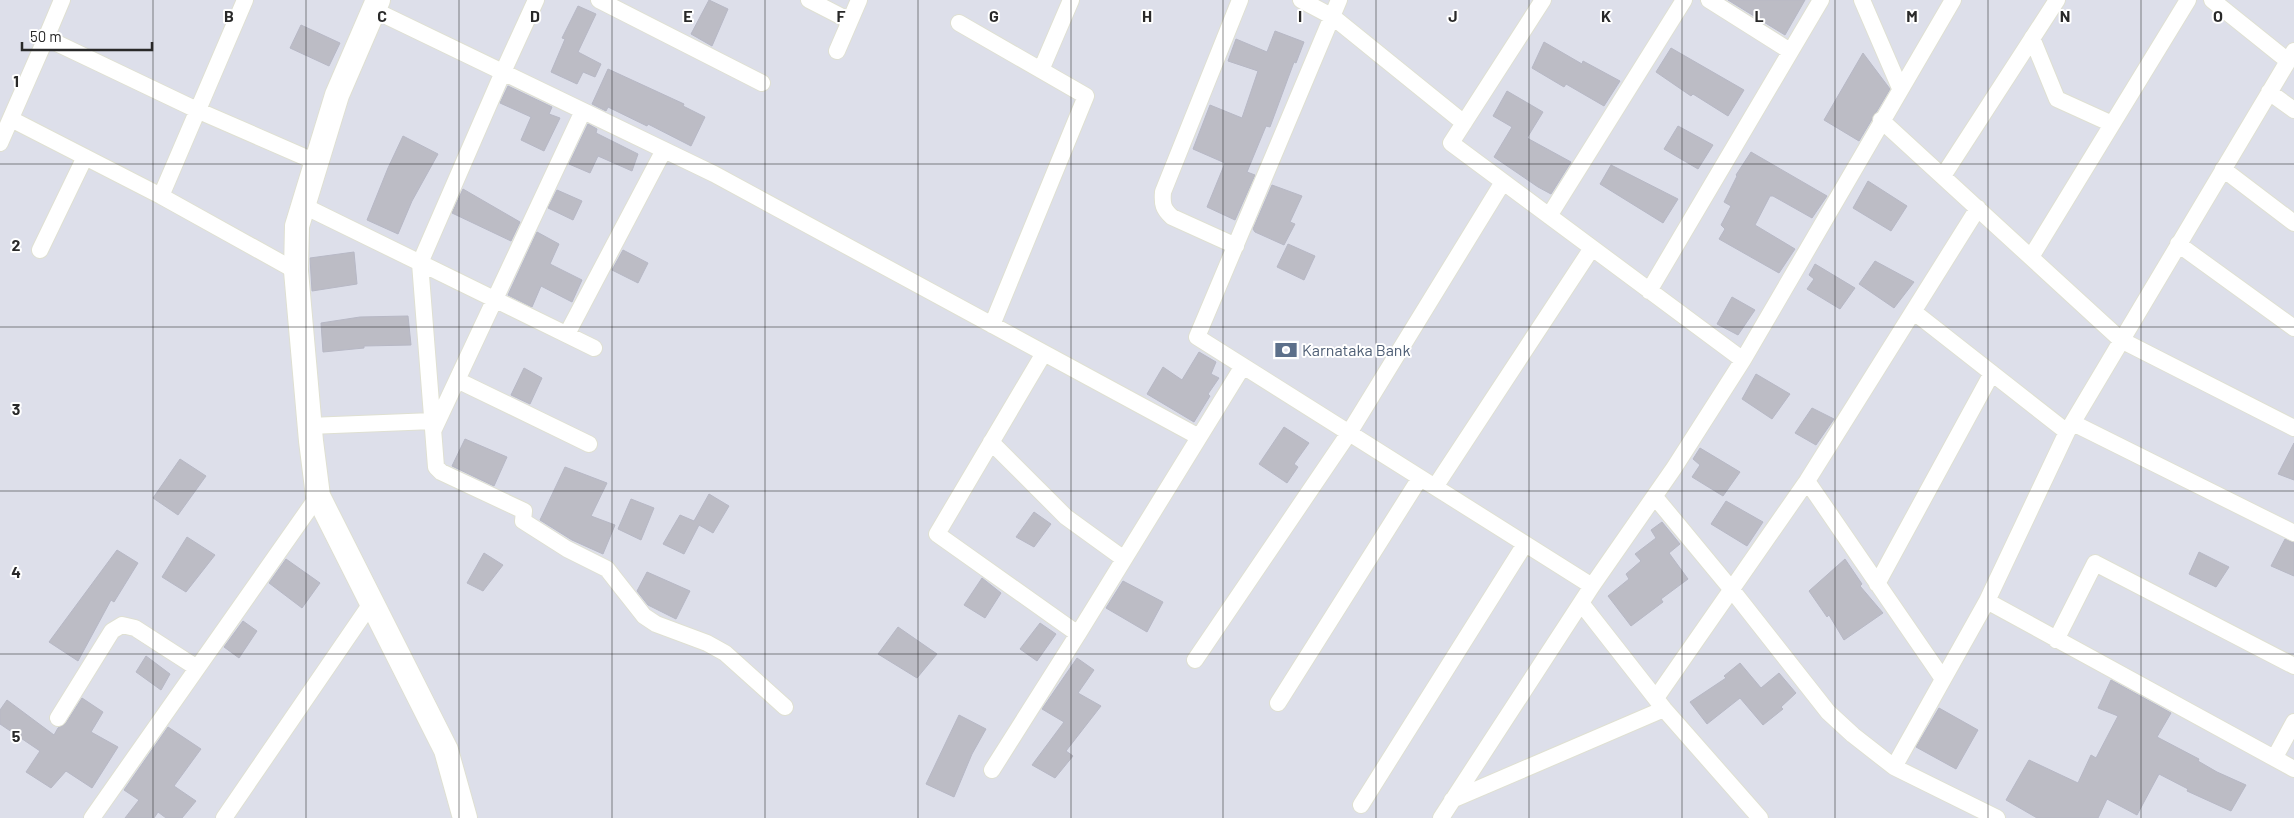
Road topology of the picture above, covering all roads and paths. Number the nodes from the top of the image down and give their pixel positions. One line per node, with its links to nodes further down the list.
1 (62, 0): 24 (street)
2 (245, 0): 34 (street)
3 (536, 0): 30 (street)
4 (599, 0): 31 (street)
5 (809, 0): 22 (street)
6 (859, 0): 22 (street)
7 (1071, 0): 29 (street)
8 (1240, 0): 54 (street)
9 (1301, 0): 21 (street)
10 (1339, 0): 21 (street)
11 (1543, 0): 39 (street)
12 (1684, 0): 51 (street)
13 (1709, 0): 27 (street)
14 (1821, 0): 27 (street)
15 (1862, 0): 32 (street)
16 (1952, 0): 32 (street)
17 (2056, 0): 25 (street)
18 (2188, 0): 40 (street)
19 (2212, 0): 28 (street)
20 (376, 5): 30 (street); 44 (street)
21 (1333, 17): 39 (street); 54 (street)
22 (850, 21): 26 (street)
23 (959, 23): 29 (street)
24 (46, 38): 34 (street); 37 (street)
25 (2032, 38): 40 (street); 46 (street)
26 (838, 51)
27 (1790, 51): 60 (street)
28 (2291, 56): 33 (street)
29 (1041, 70): 63 (street)
30 (503, 72): 36 (street); 58 (street)
31 (762, 84)
32 (1900, 88): 38 (street)
33 (2269, 92): 35 (street); 45 (street)
34 (199, 110): 44 (street); 48 (street)
35 (2294, 110)
36 (583, 111): 42 (street); 61 (street)
37 (11, 119): 41 (street); 43 (street)
38 (1881, 120): 46 (street); 69 (street)
39 (1464, 123): 47 (street)
40 (2112, 124): 57 (street)
41 (0, 143)
42 (664, 150): 63 (street); 65 (street)
43 (85, 157): 48 (street); 56 (street)
44 (316, 162): 49 (street)
45 (2223, 169): 52 (street); 53 (street)
46 (1943, 176): 50 (street)
47 (1504, 182): 51 (street); 77 (street)
48 (161, 196): 59 (street)
49 (302, 205): 58 (street); 59 (street)
50 (1978, 208): 57 (street); 62 (street)
51 (1549, 216): 55 (street)
52 (2294, 223)
53 (2178, 244): 64 (street); 66 (street)
54 (1236, 246): 70 (street)
55 (1592, 248): 60 (street); 83 (street)
56 (40, 250)
57 (2031, 256): 66 (street)
58 (420, 263): 61 (street); 73 (street)
59 (296, 271): 76 (street)
60 (1649, 291): 69 (street)
61 (494, 300): 65 (street); 72 (street)
62 (1914, 312): 71 (street); 82 (street)
63 (992, 325): 68 (street)
64 (2294, 328)
65 (567, 334): 67 (street)
66 (2121, 340): 74 (street); 75 (street)
67 (594, 348)
68 (1044, 353): 78 (street); 79 (street)
69 (1743, 360): 85 (street)
70 (1243, 366): 77 (street); 78 (street)
71 (1992, 373): 74 (street); 89 (street)
72 (458, 380): 73 (street); 80 (street)
73 (433, 425): 76 (street); 103 (street)
74 (2070, 427): 86 (street); 92 (street)
75 (2294, 428)
76 (310, 434): 84 (street)
77 (1349, 434): 81 (street); 97 (street)
78 (1199, 437): 88 (street)
79 (991, 442): 88 (street); 95 (street)
80 (590, 444)
81 (1420, 478): 83 (street); 101 (street)
82 (1807, 481): 89 (street); 91 (street)
83 (1434, 487): 87 (street)
84 (317, 490): 93 (street); 99 (street)
85 (1655, 497): 90 (street); 91 (street)
86 (2294, 533)
87 (1525, 544): 90 (street); 111 (street)
88 (1124, 559): 95 (street)
89 (1877, 584): 100 (street)
90 (1592, 586): 94 (street)
91 (1732, 590): 102 (street); 107 (street)
92 (1986, 601): 96 (street); 100 (street)
93 (372, 602): 113 (street); 114 (street)
94 (1581, 603): 102 (street); 110 (street)
95 (1078, 634): 109 (street)
96 (2056, 640): 98 (street); 106 (street)
97 (1195, 660)
98 (2294, 666)
99 (197, 668): 104 (street); 112 (street)
100 (1943, 680): 107 (street)
101 (1278, 703)
102 (1660, 704): 110 (street); 116 (street)
103 (785, 707)
104 (58, 718)
105 (2294, 722): 106 (street)
106 (2275, 757): 108 (street)
107 (1894, 766): 117 (street)
108 (2294, 769)
109 (992, 770)
110 (1452, 800): 115 (street)
111 (1361, 805)
112 (92, 818)
113 (224, 818)
114 (465, 818)
115 (1441, 818)
116 (1760, 818)
117 (1997, 818)

